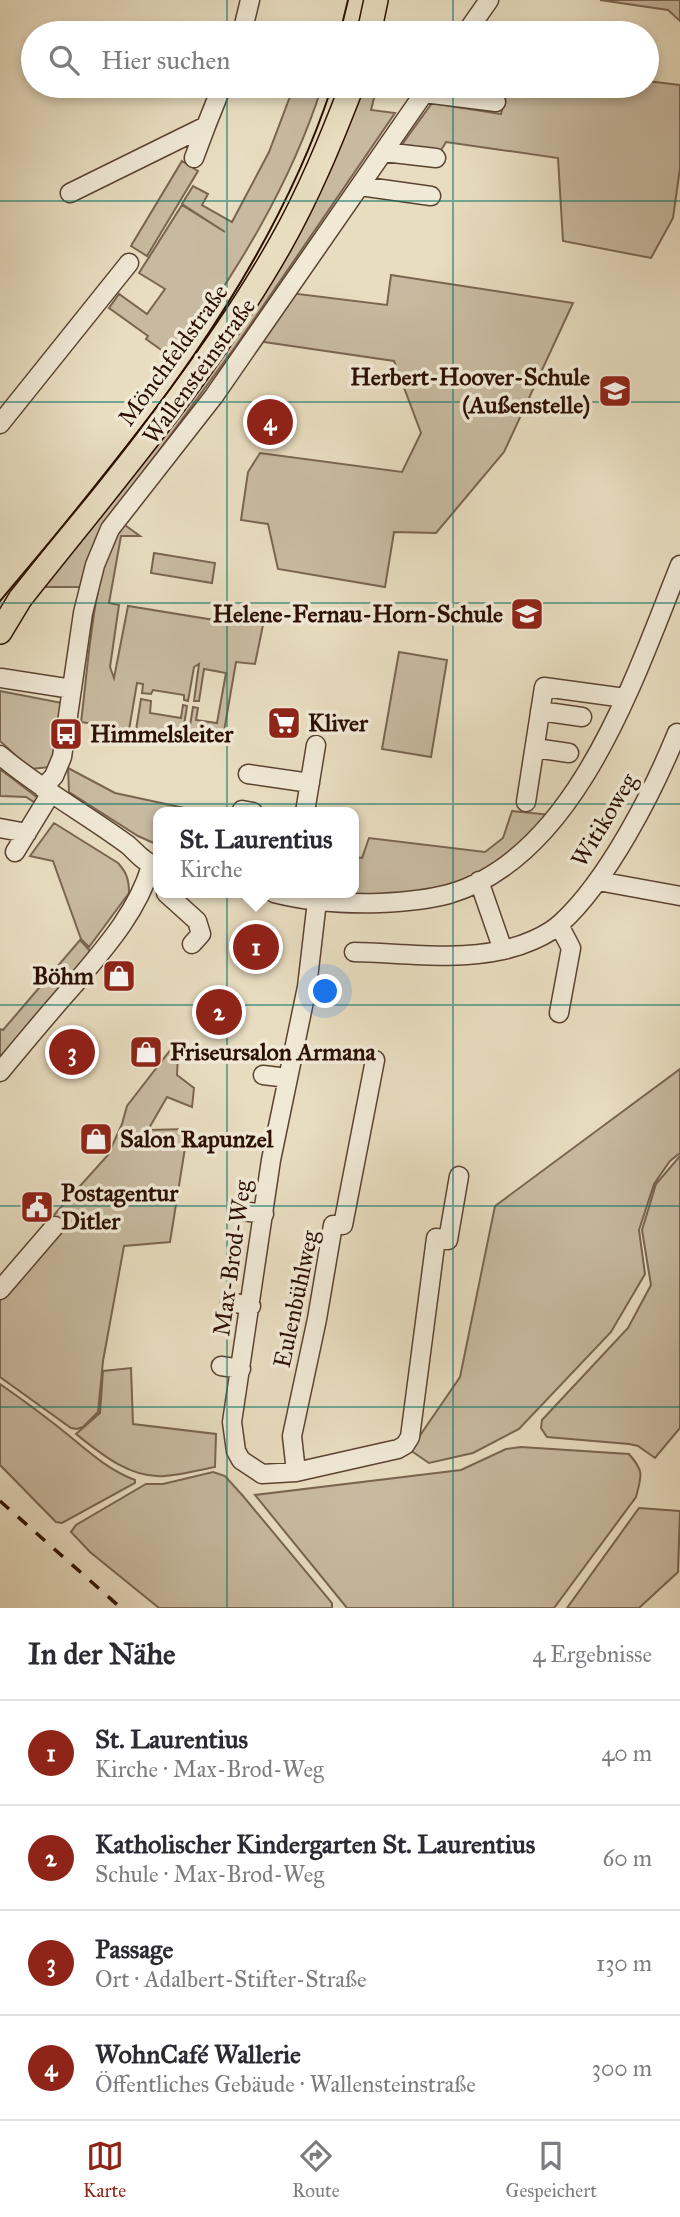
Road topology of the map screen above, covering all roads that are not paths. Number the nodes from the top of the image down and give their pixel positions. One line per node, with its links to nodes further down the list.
1 (250, 0): 4 (street)
2 (376, 0): 5 (main road)
3 (489, 0): 6 (street)
4 (245, 21)
5 (372, 21)
6 (474, 21)
7 (217, 98): 12 (street)
8 (347, 98): 22 (main road, Mönchfeldstraße)
9 (421, 98): 13 (street, Wallensteinstraße)
10 (475, 98): 11 (street)
11 (496, 102)
12 (206, 126): 14 (street); 17 (street)
13 (383, 152): 15 (street); 16 (street, Wallensteinstraße)
14 (194, 158)
15 (436, 158)
16 (360, 186): 18 (street); 24 (street, Wallensteinstraße)
17 (70, 192)
18 (431, 196)
19 (129, 263): 20 (street)
20 (0, 424)
21 (680, 565): 25 (street)
22 (0, 632)
23 (1, 678): 24 (street)
24 (72, 689): 36 (street, Wallensteinstraße)
25 (625, 698): 26 (street); 44 (street)
26 (540, 711): 27 (street); 30 (street)
27 (582, 717)
28 (677, 733): 33 (street, Witikoweg)
29 (316, 745): 35 (street)
30 (535, 748): 31 (street); 37 (street)
31 (569, 753)
32 (0, 755): 36 (street)
33 (672, 769): 45 (street, Witikoweg)
34 (248, 774): 35 (street)
35 (310, 783): 38 (street)
36 (47, 790): 40 (street, Wallensteinstraße); 42 (street)
37 (526, 803)
38 (306, 807)
39 (0, 828): 40 (street)
40 (27, 833): 41 (street, Wallensteinstraße)
41 (15, 852)
42 (153, 867)
43 (153, 875): 56 (street)
44 (479, 881): 49 (street); 52 (street)
45 (598, 881): 46 (street); 50 (street, Witikoweg)
46 (680, 896)
47 (172, 898): 51 (street)
48 (305, 898): 49 (street)
49 (317, 901): 58 (street, Max-Brod-Weg)
50 (559, 925): 52 (street, Witikoweg); 54 (street)
51 (192, 944)
52 (503, 950): 53 (street, Witikoweg)
53 (354, 952)
54 (559, 1013)
55 (374, 1060): 68 (street, Eulenbühlweg)
56 (0, 1072)
57 (263, 1075): 58 (street)
58 (288, 1078): 61 (street, Max-Brod-Weg)
59 (458, 1176): 68 (street, Max-Brod-Weg)
60 (242, 1211): 61 (street)
61 (264, 1214): 65 (street, Max-Brod-Weg)
62 (55, 1226): 63 (street)
63 (0, 1290)
64 (230, 1302): 65 (street)
65 (251, 1306): 67 (street, Max-Brod-Weg)
66 (221, 1366): 67 (street)
67 (241, 1369): 68 (street, Max-Brod-Weg)
68 (296, 1472)

